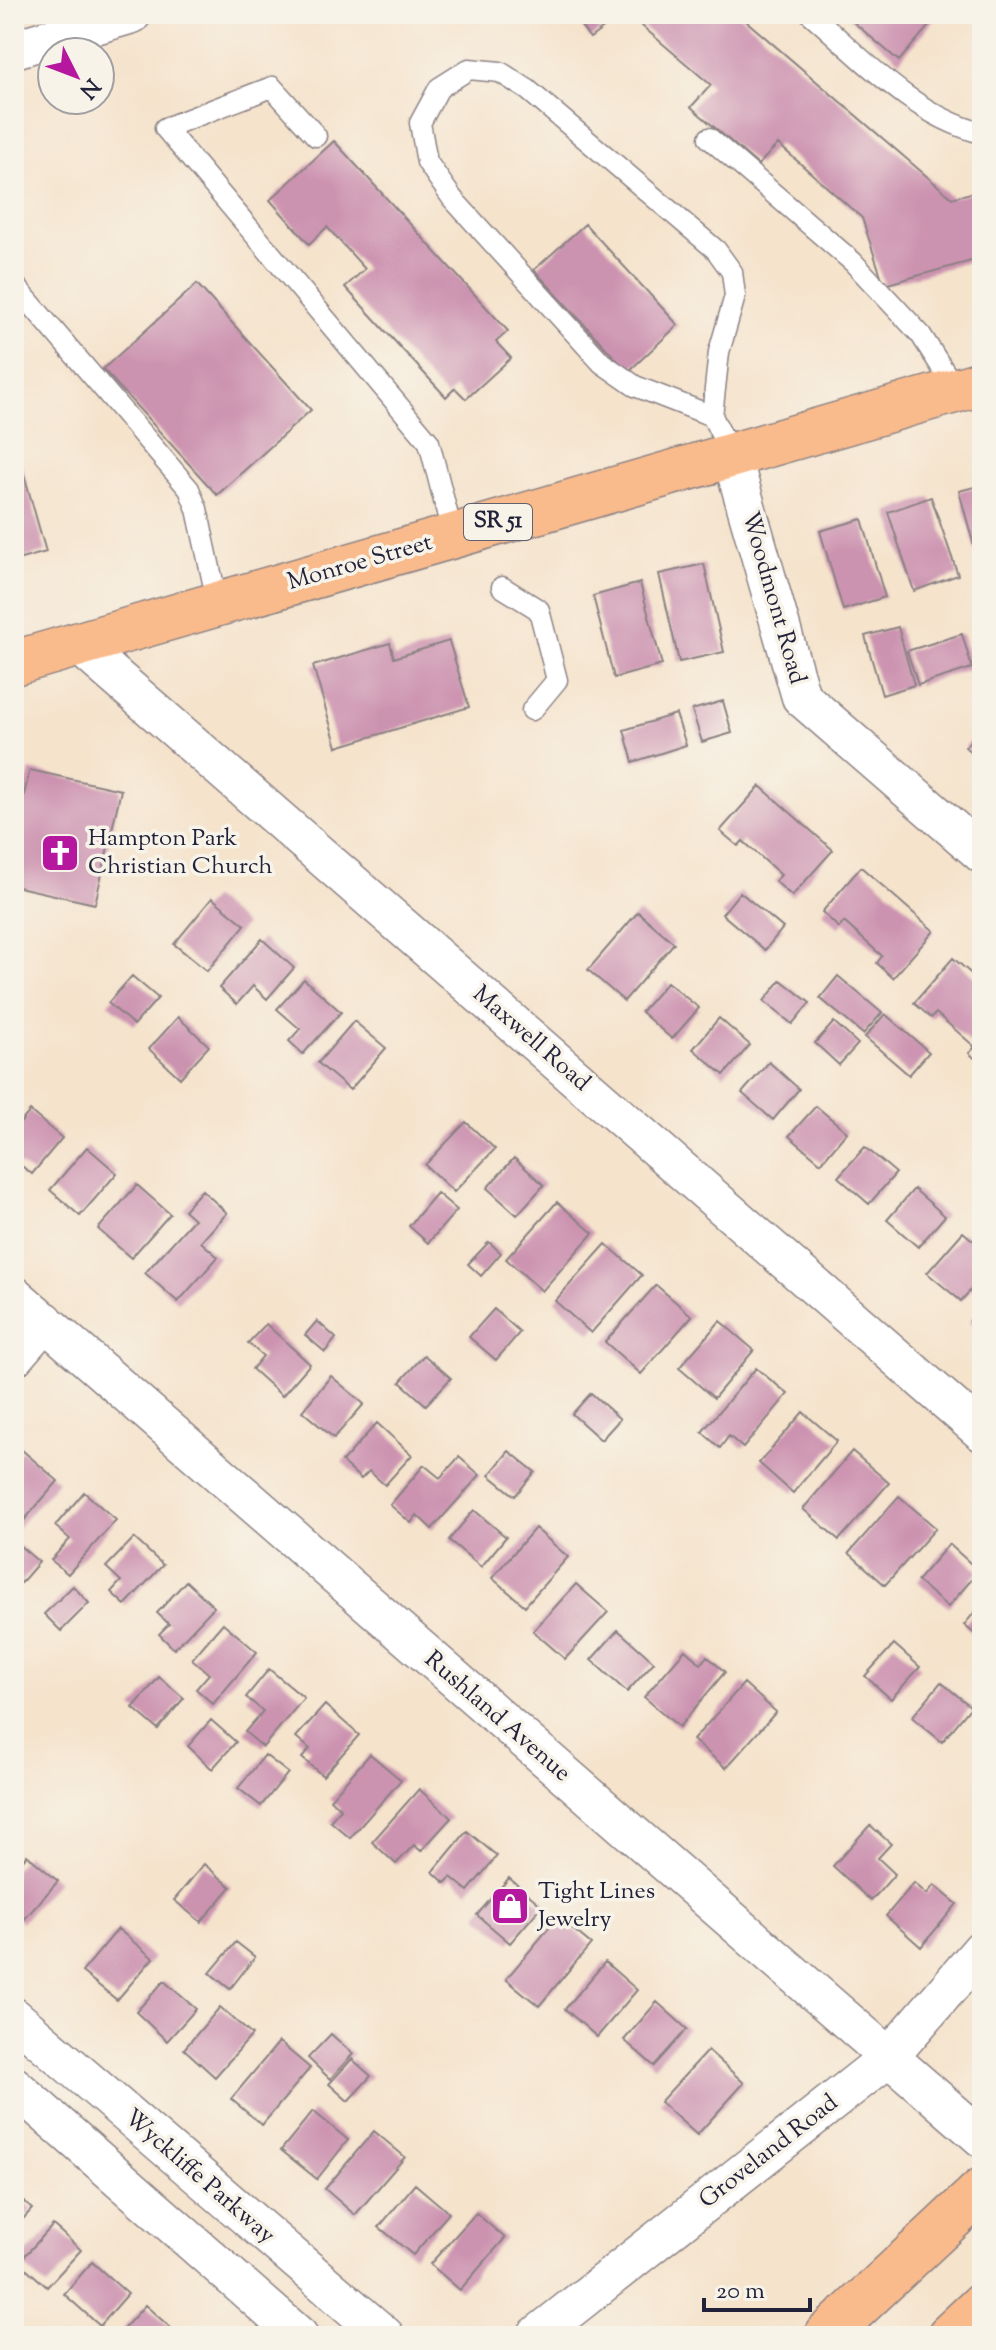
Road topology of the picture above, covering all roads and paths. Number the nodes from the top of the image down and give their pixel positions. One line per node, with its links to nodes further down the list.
1 (132, 14): 3 (street)
2 (811, 14): 4 (lane)
3 (14, 49)
4 (982, 133)
5 (316, 136): 10 (lane)
6 (709, 138): 8 (lane)
7 (14, 284): 12 (lane)
8 (969, 387): 9 (main road, Monroe Street / SR 51)
9 (721, 435): 9 (lane); 10 (main road, Monroe Street / SR 51); 16 (street, Woodmont Road)
10 (453, 536): 12 (main road, Monroe Street / SR 51)
11 (502, 587): 15 (lane)
12 (218, 605): 13 (main road, Monroe Street / SR 51)
13 (80, 646): 14 (main road, Monroe Street / SR 51); 20 (street, Maxwell Road)
14 (14, 663)
15 (532, 710)
16 (982, 854)
17 (14, 1295): 18 (street, Rushland Avenue)
18 (45, 1321): 19 (street); 23 (street, Rushland Avenue)
19 (14, 1357)
20 (982, 1432)
21 (982, 1949): 23 (street, Groveland Road)
22 (14, 2017): 29 (street, Wyckliffe Parkway)
23 (888, 2058): 25 (street, Rushland Avenue); 30 (street, Groveland Road)
24 (14, 2086): 28 (street)
25 (982, 2138)
26 (982, 2190): 31 (main road)
27 (982, 2305): 32 (main road)
28 (299, 2336)
29 (385, 2336)
30 (536, 2336)
31 (826, 2336)
32 (949, 2336)

